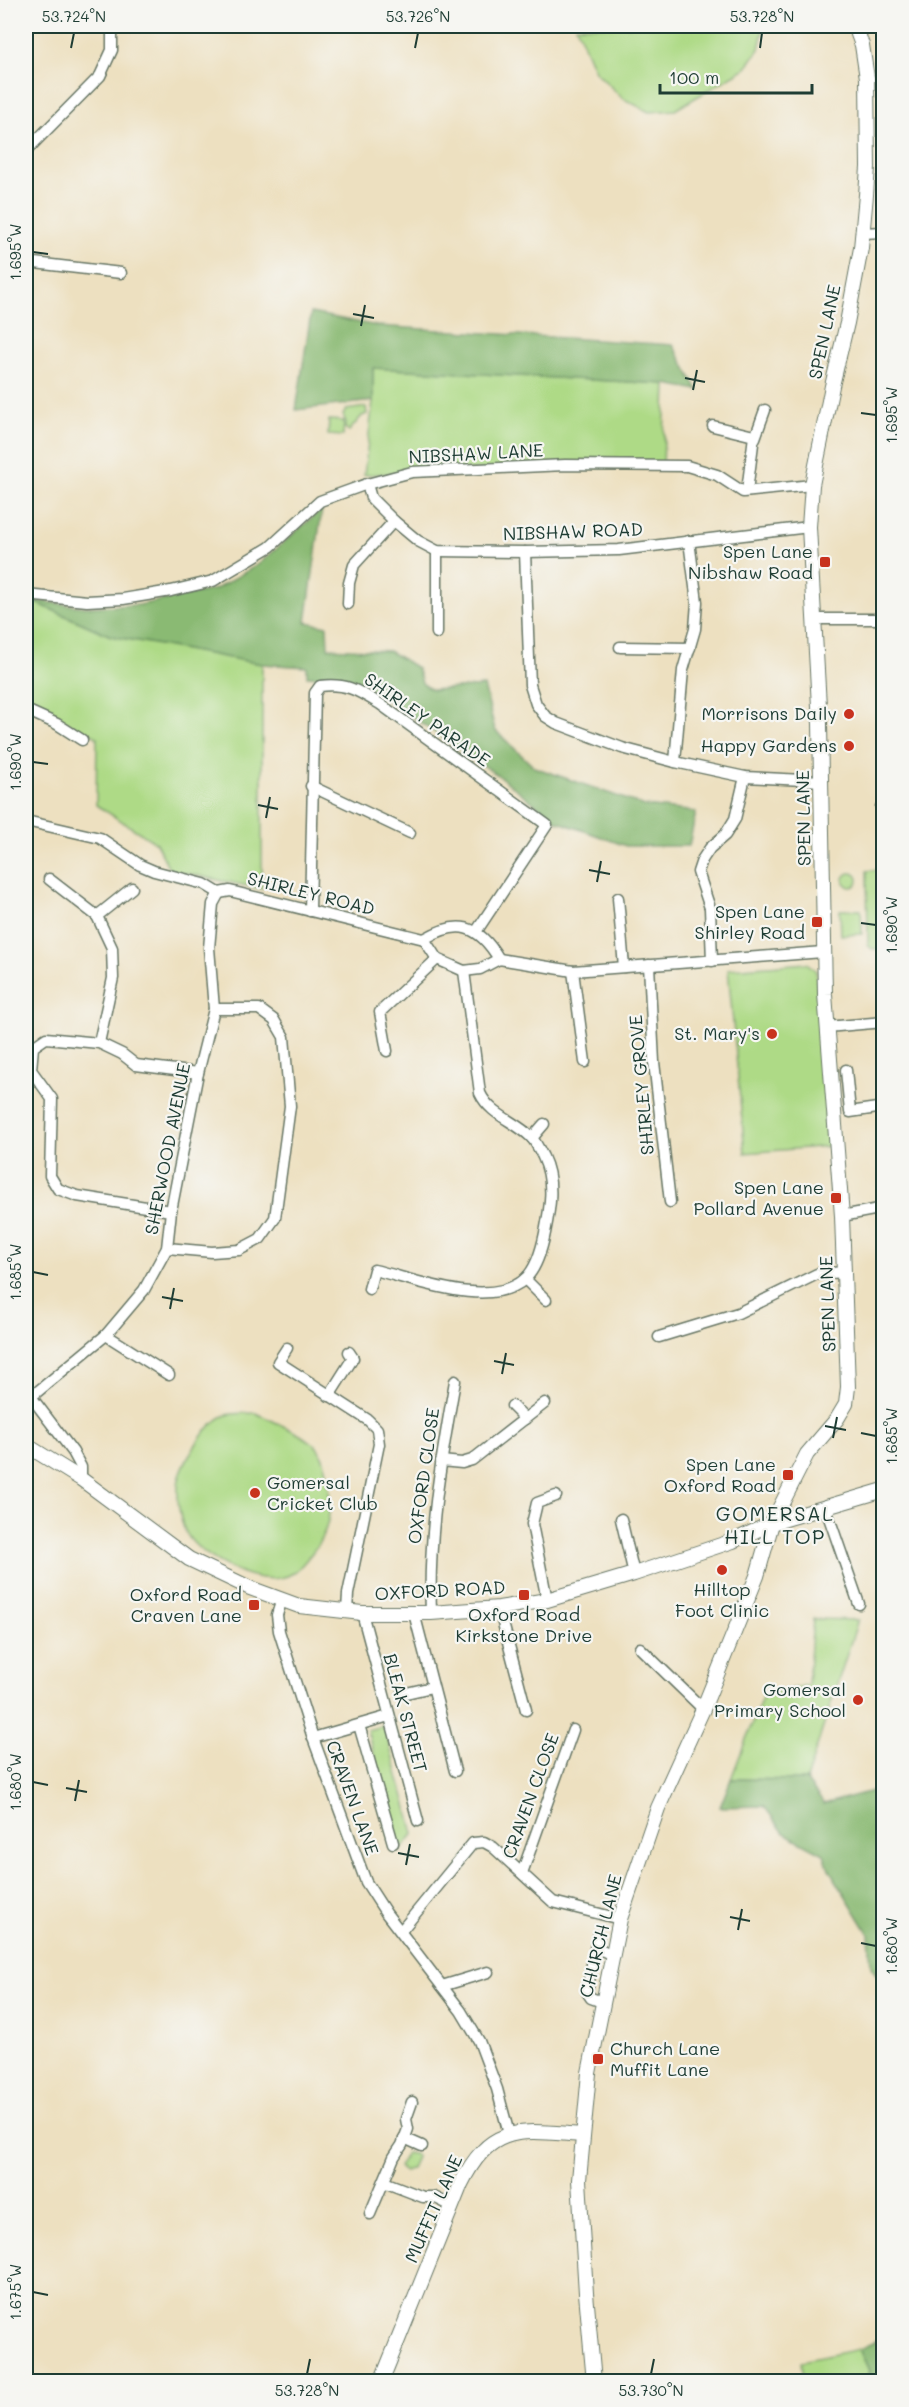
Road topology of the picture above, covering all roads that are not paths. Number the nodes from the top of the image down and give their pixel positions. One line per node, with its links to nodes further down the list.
1 (112, 26): 3 (street)
2 (855, 26): 5 (main road, SPEN LANE)
3 (26, 151)
4 (884, 232): 5 (street)
5 (862, 233): 12 (main road, SPEN LANE)
6 (26, 262): 7 (street)
7 (121, 273)
8 (765, 410): 10 (street)
9 (713, 426): 10 (street)
10 (755, 438): 13 (street)
11 (366, 484): 13 (street, NIBSHAW LANE); 14 (street); 19 (street, NIBSHAW LANE)
12 (812, 485): 13 (street); 15 (main road, SPEN LANE)
13 (747, 491)
14 (394, 521): 17 (street); 20 (street)
15 (809, 527): 16 (street, NIBSHAW ROAD); 21 (main road, SPEN LANE)
16 (689, 540): 18 (street, NIBSHAW ROAD); 25 (street)
17 (437, 551): 18 (street, NIBSHAW ROAD); 23 (street)
18 (525, 552): 28 (street)
19 (26, 595)
20 (348, 604)
21 (815, 619): 22 (street); 30 (main road, SPEN LANE)
22 (884, 619)
23 (437, 633)
24 (620, 647): 25 (street)
25 (690, 648): 28 (street)
26 (26, 710): 27 (street)
27 (82, 740)
28 (675, 762): 29 (street)
29 (745, 777): 30 (street); 45 (street)
30 (822, 781): 42 (main road, SPEN LANE)
31 (311, 786): 33 (street); 38 (street, SHIRLEY PARADE); 40 (street, SHIRLEY PARADE)
32 (26, 820): 36 (street, SHIRLEY ROAD)
33 (410, 833)
34 (49, 879): 39 (street)
35 (132, 888): 39 (street)
36 (219, 893): 38 (street, SHIRLEY ROAD); 50 (street, SHERWOOD AVENUE)
37 (618, 898): 47 (street)
38 (310, 911): 41 (street, SHIRLEY ROAD)
39 (97, 916): 53 (street)
40 (476, 932): 41 (street); 44 (street)
41 (423, 939): 43 (street)
42 (823, 952): 45 (street); 52 (main road, SPEN LANE)
43 (437, 959): 48 (street); 54 (street)
44 (499, 959): 48 (street); 49 (street)
45 (712, 961): 46 (street)
46 (649, 965): 47 (street); 61 (street, SHIRLEY GROVE)
47 (624, 967): 49 (street)
48 (464, 971): 60 (street)
49 (573, 971): 55 (street)
50 (214, 1009): 57 (street, SHERWOOD AVENUE); 65 (street)
51 (884, 1022): 52 (street)
52 (827, 1027): 64 (main road, SPEN LANE)
53 (99, 1043): 57 (street); 63 (street)
54 (387, 1052)
55 (585, 1062)
56 (846, 1070): 58 (street)
57 (198, 1073): 63 (street, SHERWOOD AVENUE)
58 (884, 1107)
59 (544, 1125): 60 (street)
60 (532, 1138): 67 (street)
61 (670, 1202)
62 (884, 1208): 64 (street)
63 (171, 1211): 65 (street, SHERWOOD AVENUE)
64 (842, 1216): 66 (main road, SPEN LANE)
65 (167, 1248): 70 (street, SHERWOOD AVENUE)
66 (845, 1272): 71 (street); 88 (main road, SPEN LANE)
67 (525, 1279): 68 (street); 69 (street)
68 (369, 1289)
69 (546, 1300)
70 (106, 1335): 74 (street); 76 (street, SHERWOOD AVENUE)
71 (659, 1337)
72 (287, 1348): 77 (street)
73 (354, 1356): 77 (street)
74 (169, 1375)
75 (455, 1381): 82 (street, OXFORD CLOSE)
76 (28, 1393): 83 (street)
77 (329, 1396): 94 (street)
78 (545, 1403): 80 (street)
79 (512, 1406): 80 (street)
80 (525, 1419): 82 (street)
81 (26, 1445): 83 (main road, OXFORD ROAD)
82 (441, 1461): 97 (street, OXFORD CLOSE)
83 (81, 1479): 91 (main road, OXFORD ROAD)
84 (884, 1490): 86 (main road, OXFORD ROAD)
85 (556, 1496): 90 (street)
86 (825, 1506): 88 (main road, OXFORD ROAD); 92 (street)
87 (621, 1519): 89 (street)
88 (772, 1523): 89 (main road, OXFORD ROAD); 101 (main road, CHURCH LANE)
89 (634, 1574): 90 (main road, OXFORD ROAD)
90 (547, 1600): 93 (main road, OXFORD ROAD)
91 (281, 1602): 94 (main road, OXFORD ROAD); 106 (street, CRAVEN LANE)
92 (859, 1604)
93 (499, 1608): 97 (main road, OXFORD ROAD); 102 (street)
94 (346, 1611): 95 (main road, OXFORD ROAD)
95 (362, 1613): 96 (main road, OXFORD ROAD); 103 (street, BLEAK STREET)
96 (414, 1613): 97 (main road, OXFORD ROAD); 99 (street)
97 (431, 1613)
98 (640, 1648): 101 (street)
99 (432, 1687): 100 (street); 107 (street)
100 (402, 1694)
101 (703, 1709): 111 (main road, CHURCH LANE)
102 (526, 1710)
103 (389, 1716): 104 (street); 108 (street, BLEAK STREET)
104 (359, 1725): 106 (street); 109 (street)
105 (573, 1730): 110 (street, CRAVEN CLOSE)
106 (313, 1738): 112 (street, CRAVEN LANE)
107 (450, 1765)
108 (418, 1821)
109 (393, 1843)
110 (522, 1873): 111 (street); 112 (street)
111 (620, 1919): 115 (main road, CHURCH LANE)
112 (401, 1931): 117 (street, CRAVEN LANE)
113 (598, 1937): 114 (street)
114 (594, 1953): 115 (street); 118 (street)
115 (612, 1955): 118 (main road, CHURCH LANE)
116 (488, 1972): 117 (street)
117 (442, 1986): 120 (street, CRAVEN LANE)
118 (602, 2002): 121 (main road, CHURCH LANE)
119 (412, 2102): 122 (street)
120 (509, 2134): 121 (main road); 125 (main road, MUFFIT LANE)
121 (583, 2135): 128 (main road, CHURCH LANE)
122 (404, 2138): 123 (street); 124 (street)
123 (422, 2146)
124 (384, 2182): 125 (street); 126 (street)
125 (452, 2206): 127 (main road, MUFFIT LANE)
126 (370, 2214)
127 (381, 2382)
128 (594, 2382)

